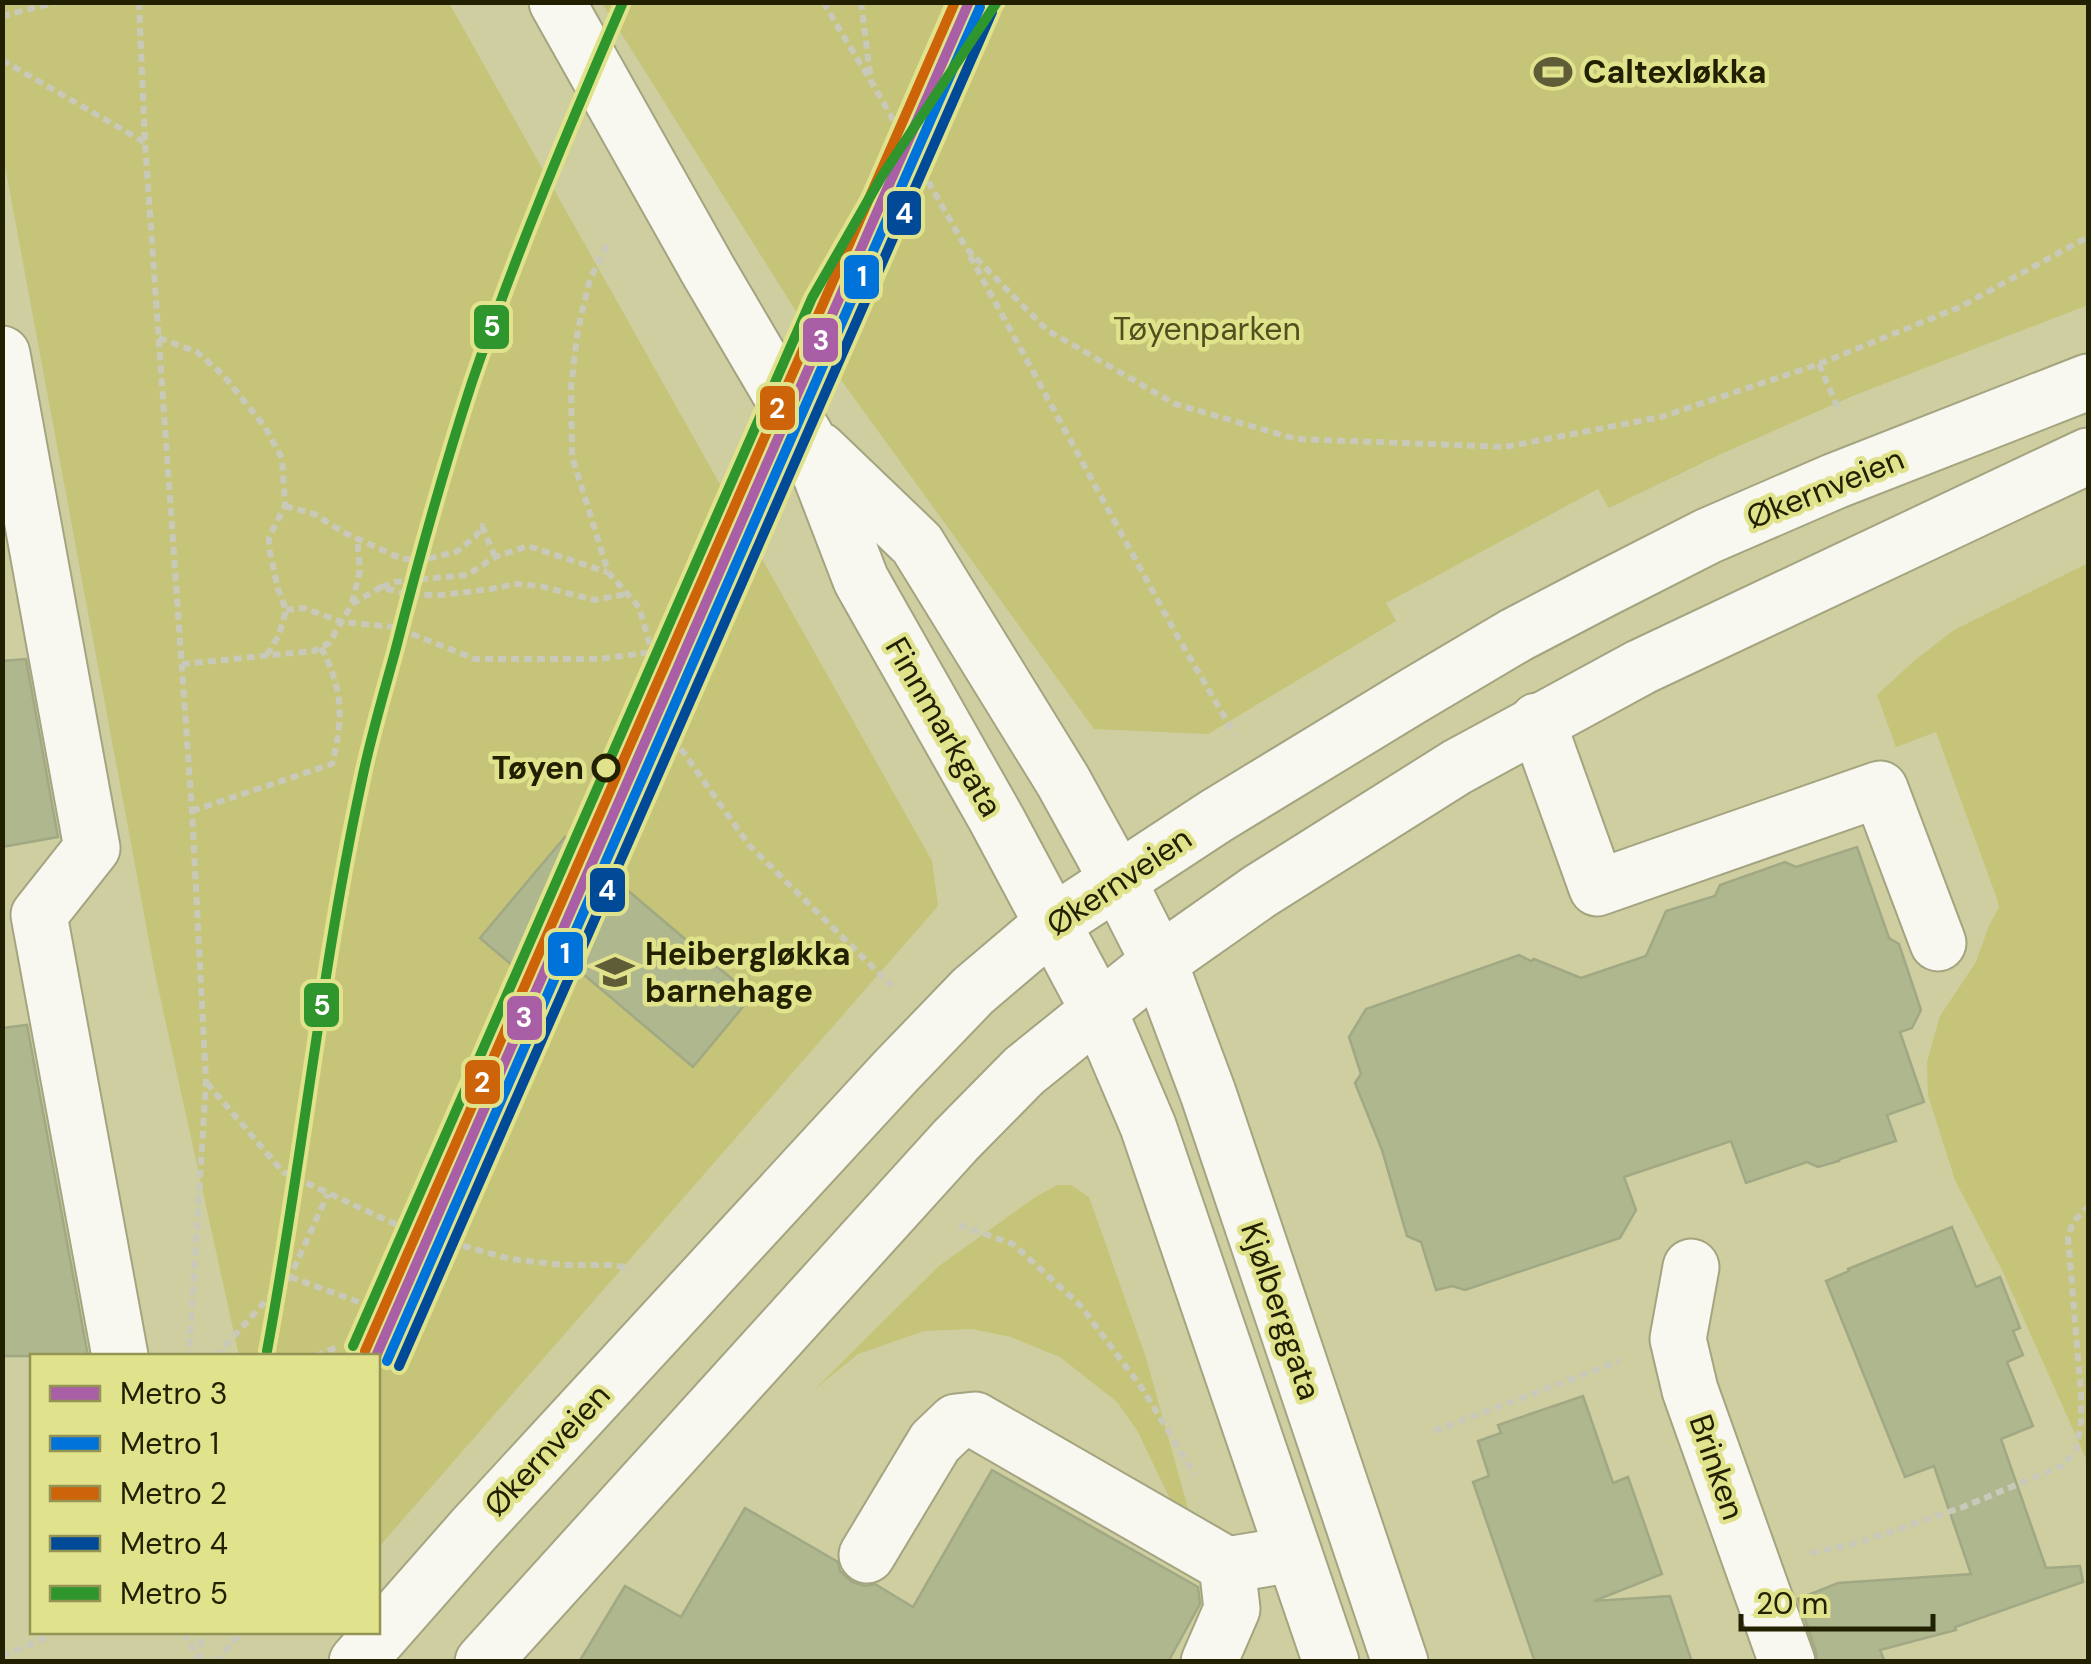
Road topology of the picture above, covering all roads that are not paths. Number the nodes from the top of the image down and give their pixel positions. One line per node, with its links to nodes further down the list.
1 (557, 2): 4 (main road, Finnmarkgata)
2 (2, 354): 13 (main road)
3 (2088, 382): 7 (main road, Økernveien)
4 (806, 438): 7 (main road, Finnmarkgata); 8 (main road, Finnmarkgata)
5 (2088, 456): 6 (main road)
6 (1538, 721): 9 (main road); 10 (main road)
7 (1118, 879): 8 (main road, Økernveien); 10 (main road, Finnmarkgata)
8 (1052, 923): 11 (main road, Finnmarkgata); 17 (main road, Økernveien)
9 (1938, 944)
10 (1158, 962): 11 (main road); 21 (main road, Kjølberggata)
11 (1098, 1009): 14 (main road, Kjølberggata); 18 (main road)
12 (1691, 1267): 22 (main road, Brinken)
13 (120, 1354)
14 (1294, 1554): 16 (main road); 20 (main road, Kjølberggata)
15 (867, 1555): 16 (main road)
16 (1227, 1565): 19 (main road)
17 (357, 1662)
18 (483, 1662)
19 (1208, 1662)
20 (1331, 1662)
21 (1400, 1662)
22 (1786, 1662)

